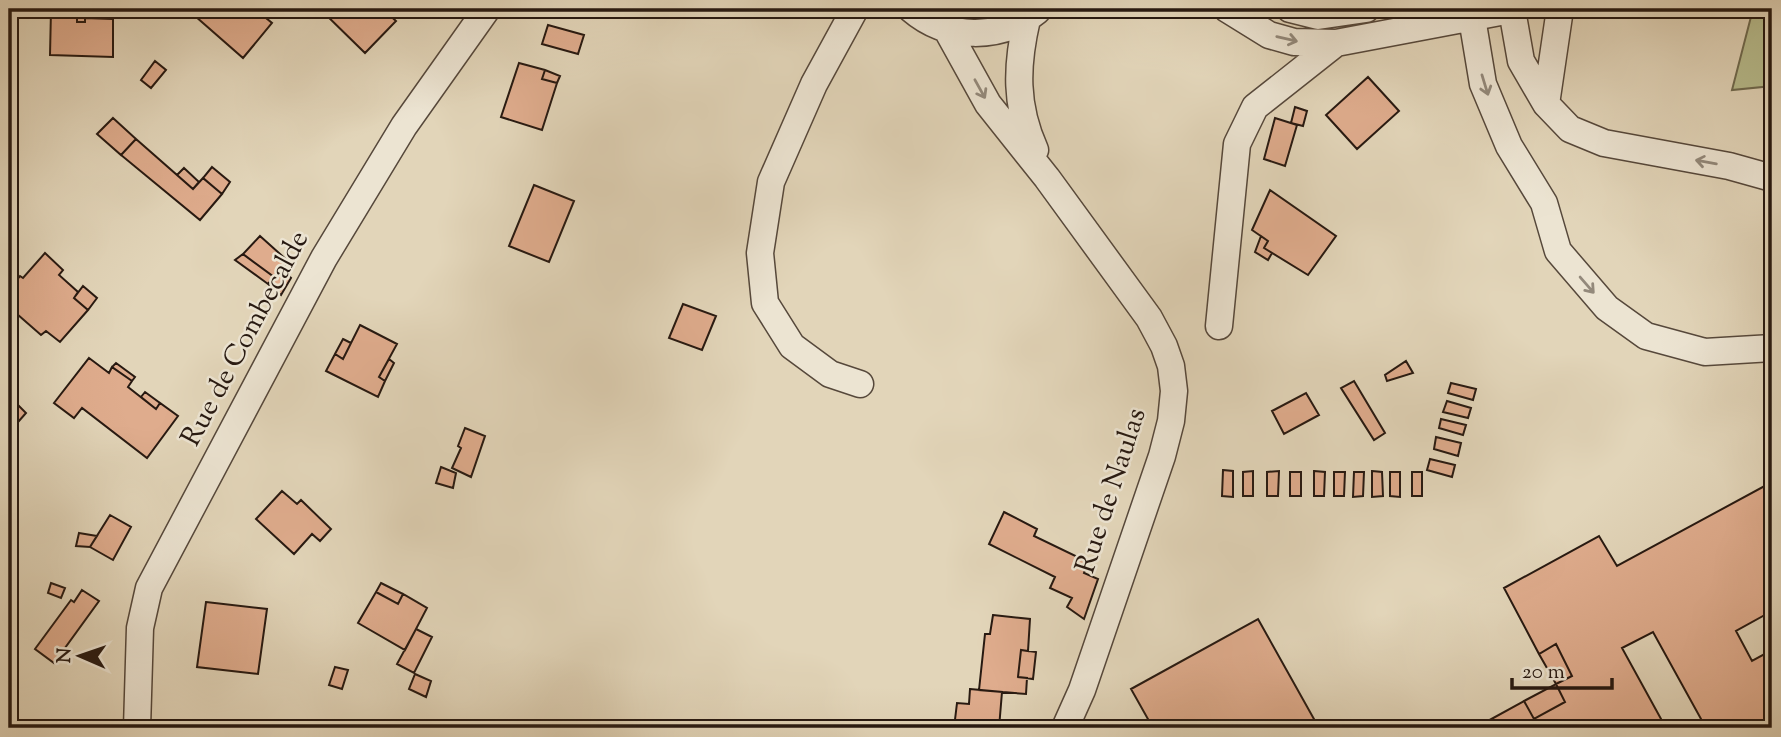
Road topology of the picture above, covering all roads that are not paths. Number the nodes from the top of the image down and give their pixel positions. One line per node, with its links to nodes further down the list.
1 (487, 9): 20 (street, Rue de Combecalde)
2 (855, 9): 19 (street)
3 (911, 9): 11 (street)
4 (1227, 9): 13 (street, one-way to 13)
5 (1290, 9): 6 (street)
6 (1365, 9): 12 (street)
7 (1514, 9): 10 (street); 14 (street)
8 (1560, 9): 14 (street)
9 (1033, 14): 11 (street); 15 (street, Rue de Naulas)
10 (1472, 18): 12 (street); 18 (street, one-way to 18)
11 (947, 30): 15 (street, Rue de Naulas, one-way to 15)
12 (1368, 36): 13 (street)
13 (1336, 43): 17 (street)
14 (1546, 104): 16 (street, one-way to 14)
15 (1047, 178): 21 (street, Rue de Naulas)
16 (1772, 178)
17 (1219, 326)
18 (1772, 348)
19 (860, 384)
20 (137, 728)
21 (1065, 728)

